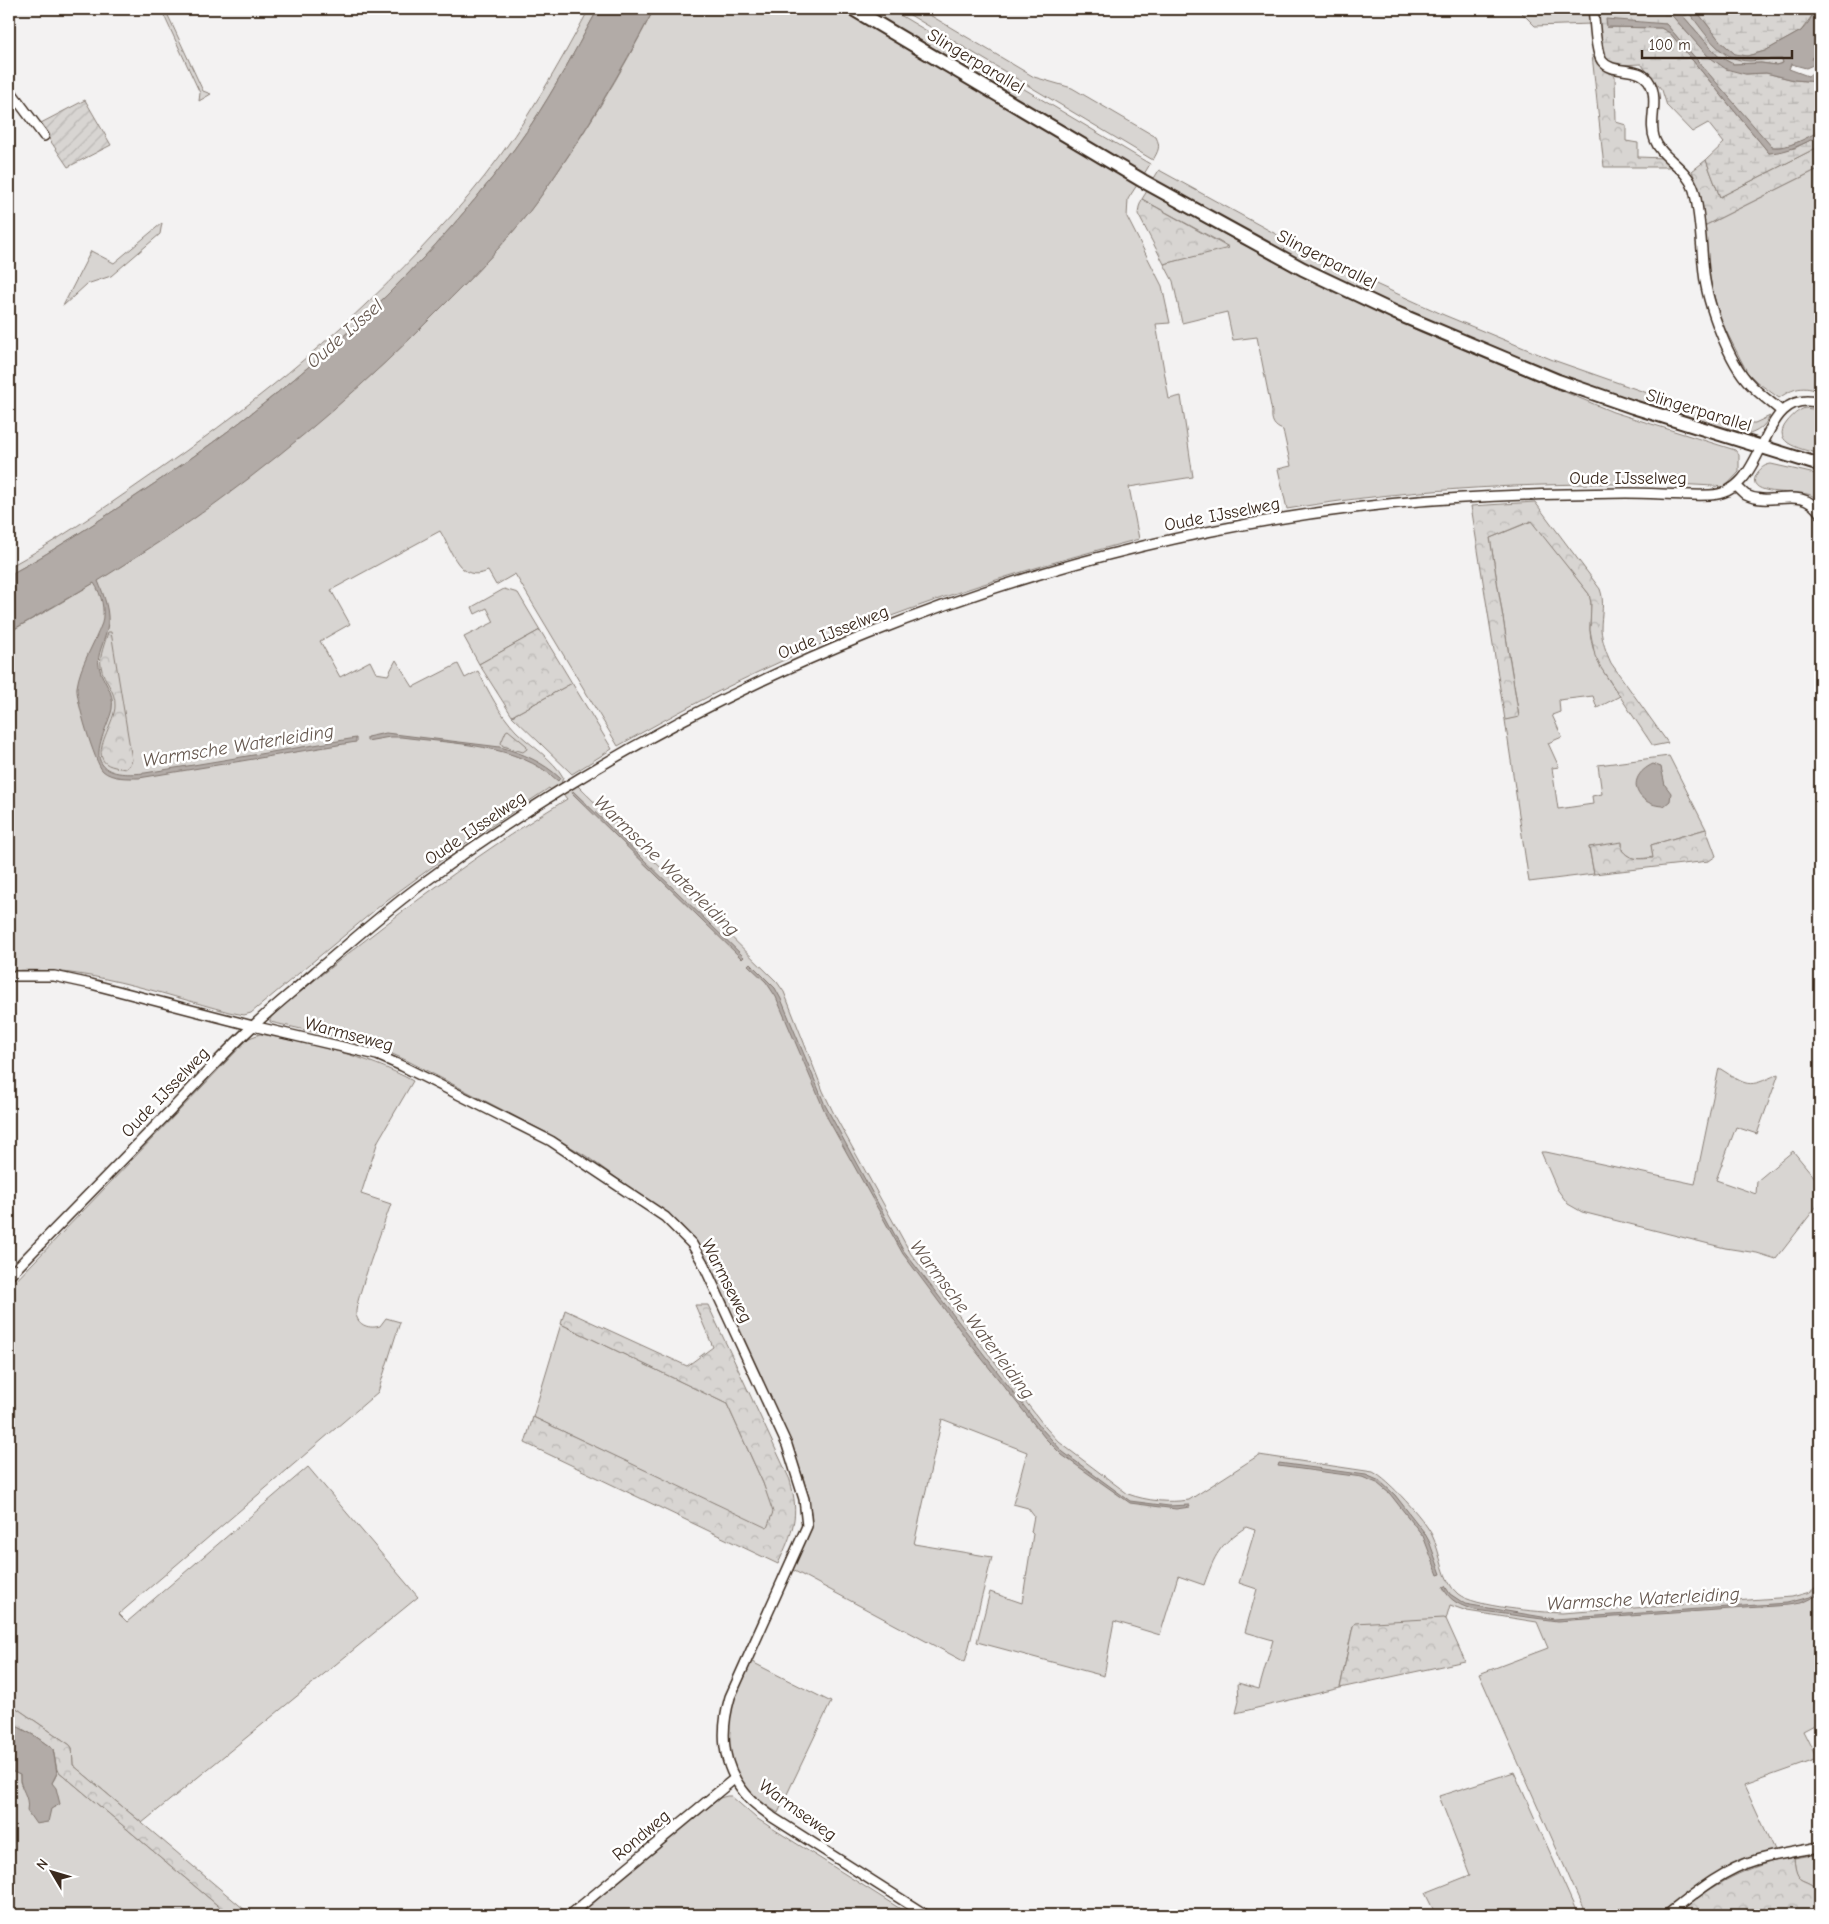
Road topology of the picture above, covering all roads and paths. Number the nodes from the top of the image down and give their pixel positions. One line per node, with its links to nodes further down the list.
1 (854, 9): 7 (main road, Slingerparallel)
2 (1593, 9): 6 (street)
3 (9, 89): 4 (street)
4 (44, 136)
5 (1820, 403): 6 (street)
6 (1781, 411): 7 (street)
7 (1760, 447): 8 (main road, Slingerparallel); 9 (street)
8 (1820, 465)
9 (1737, 487): 10 (street); 12 (street, Oude IJsselweg)
10 (1820, 513)
11 (9, 976): 12 (street, Warmseweg)
12 (252, 1026): 13 (street, Oude IJsselweg); 14 (street, Warmseweg)
13 (9, 1276)
14 (734, 1779): 16 (street, Rondweg); 17 (street, Warmseweg)
15 (1820, 1847): 18 (street)
16 (570, 1915)
17 (926, 1915)
18 (1667, 1915)

